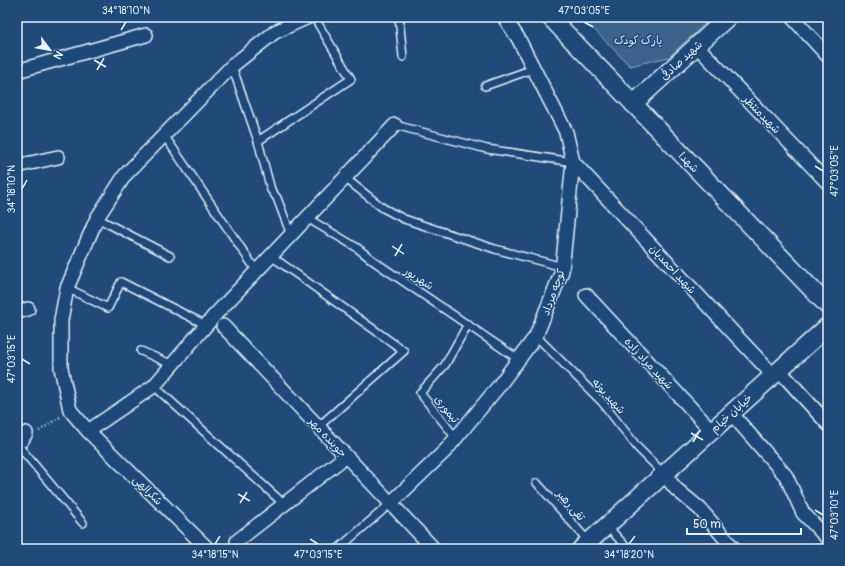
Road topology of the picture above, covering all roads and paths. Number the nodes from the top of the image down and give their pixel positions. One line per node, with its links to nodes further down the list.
1 (308, 17): 12 (street)
2 (314, 17): 19 (lane)
3 (399, 17): 11 (lane)
4 (504, 17): 13 (street, کوچه مرداد)
5 (550, 17): 16 (street, شهدا)
6 (728, 17): 9 (street, شهید صادقی)
7 (792, 17): 10 (street)
8 (146, 35): 14 (street)
9 (697, 46): 16 (street, شهید صادقی); 24 (street, شهیدمنتظر)
10 (828, 56)
11 (403, 57)
12 (232, 66): 18 (street); 19 (lane)
13 (533, 69): 15 (lane); 21 (street, کوچه مرداد)
14 (17, 71)
15 (485, 86)
16 (633, 104): 34 (street, شهدا)
17 (395, 125): 21 (lane); 23 (street)
18 (164, 135): 25 (street); 31 (lane)
19 (258, 141): 27 (lane)
20 (58, 157): 22 (street)
21 (573, 162): 30 (street, کوچه مرداد); 43 (street, شهید احمدیان)
22 (17, 166)
23 (345, 178): 26 (street); 30 (lane)
24 (828, 183)
25 (97, 218): 28 (lane); 32 (street)
26 (308, 218): 27 (street); 35 (lane, شهریور)
27 (291, 235): 29 (street)
28 (170, 256)
29 (271, 256): 31 (street); 48 (lane)
30 (563, 267): 39 (street, کوچه مرداد)
31 (256, 270): 36 (street)
32 (67, 288): 36 (lane); 45 (street)
33 (586, 294): 50 (street, شهید مراد زاده)
34 (828, 306)
35 (468, 324): 41 (lane, شهریور); 51 (lane, تیموری)
36 (206, 325): 42 (street)
37 (223, 326): 48 (street, جوینده مهر)
38 (825, 333): 43 (street, خیابان خیام)
39 (536, 336): 41 (street, کوچه مرداد); 54 (lane, شهید بوته)
40 (141, 352): 42 (lane)
41 (518, 359): 51 (street, کوچه مرداد)
42 (173, 365): 44 (street)
43 (776, 372): 46 (street, خیابان خیام); 47 (street, شهید احمدیان)
44 (154, 386): 49 (street); 57 (lane)
45 (70, 410): 49 (street, شکرالهی); 52 (path)
46 (731, 413): 50 (street, خیابان خیام); 60 (street)
47 (828, 424)
48 (318, 427): 53 (street, جوینده مهر)
49 (88, 430): 63 (street, شکرالهی)
50 (712, 430): 54 (street, خیابان خیام)
51 (456, 438): 56 (street, کوچه مرداد)
52 (21, 440): 58 (lane)
53 (346, 456): 56 (street, جوینده مهر); 57 (street)
54 (664, 474): 59 (street, خیابان خیام); 67 (street)
55 (537, 483): 62 (lane, تقی رهبر)
56 (391, 503): 64 (lane); 65 (street, جوینده مهر)
57 (285, 504): 61 (street)
58 (83, 523)
59 (607, 526): 62 (street, خیابان خیام); 66 (lane)
60 (828, 539)
61 (237, 541)
62 (585, 545)
63 (208, 549)
64 (338, 549)
65 (434, 549)
66 (628, 549)
67 (734, 549)

